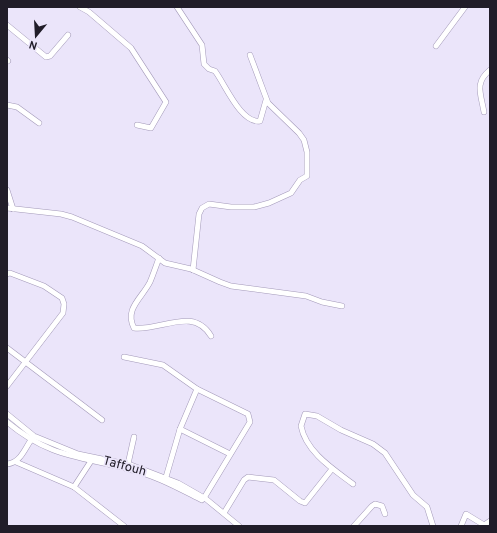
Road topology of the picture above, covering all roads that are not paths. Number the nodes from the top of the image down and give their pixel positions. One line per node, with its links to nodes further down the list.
1 (80, 7): 13 (street)
2 (177, 7): 9 (street)
3 (465, 7): 6 (street)
4 (7, 25): 5 (street)
5 (68, 35)
6 (436, 46)
7 (250, 55): 9 (street)
8 (490, 70): 11 (street)
9 (266, 100): 17 (street)
10 (7, 105): 12 (street)
11 (484, 112)
12 (39, 123)
13 (137, 125)
14 (7, 190): 15 (street)
15 (10, 209): 16 (street)
16 (159, 258): 17 (street); 20 (street)
17 (193, 270): 19 (street)
18 (7, 274): 23 (street)
19 (342, 306)
20 (211, 336)
21 (7, 348): 23 (street)
22 (124, 357): 25 (street)
23 (26, 362): 24 (street); 27 (street)
24 (7, 386)
25 (197, 389): 29 (street); 32 (street)
26 (7, 414): 36 (street, Taffouh)
27 (102, 420)
28 (7, 422): 31 (street)
29 (180, 429): 32 (street); 38 (street)
30 (134, 437): 36 (street)
31 (31, 440): 33 (street); 34 (street)
32 (230, 454): 41 (street)
33 (91, 461): 40 (street); 42 (street)
34 (16, 462): 35 (street); 40 (street)
35 (7, 464)
36 (128, 464): 38 (street, Taffouh)
37 (332, 469): 39 (street); 43 (street); 49 (street)
38 (166, 477): 41 (street, Taffouh)
39 (353, 484)
40 (74, 487): 46 (street)
41 (204, 498): 42 (street, Taffouh)
42 (217, 508): 43 (street, Taffouh)
43 (224, 513): 47 (street, Taffouh)
44 (385, 514): 48 (street)
45 (490, 521): 50 (street)
46 (124, 526)
47 (239, 526)
48 (354, 526)
49 (433, 526)
50 (461, 526)

